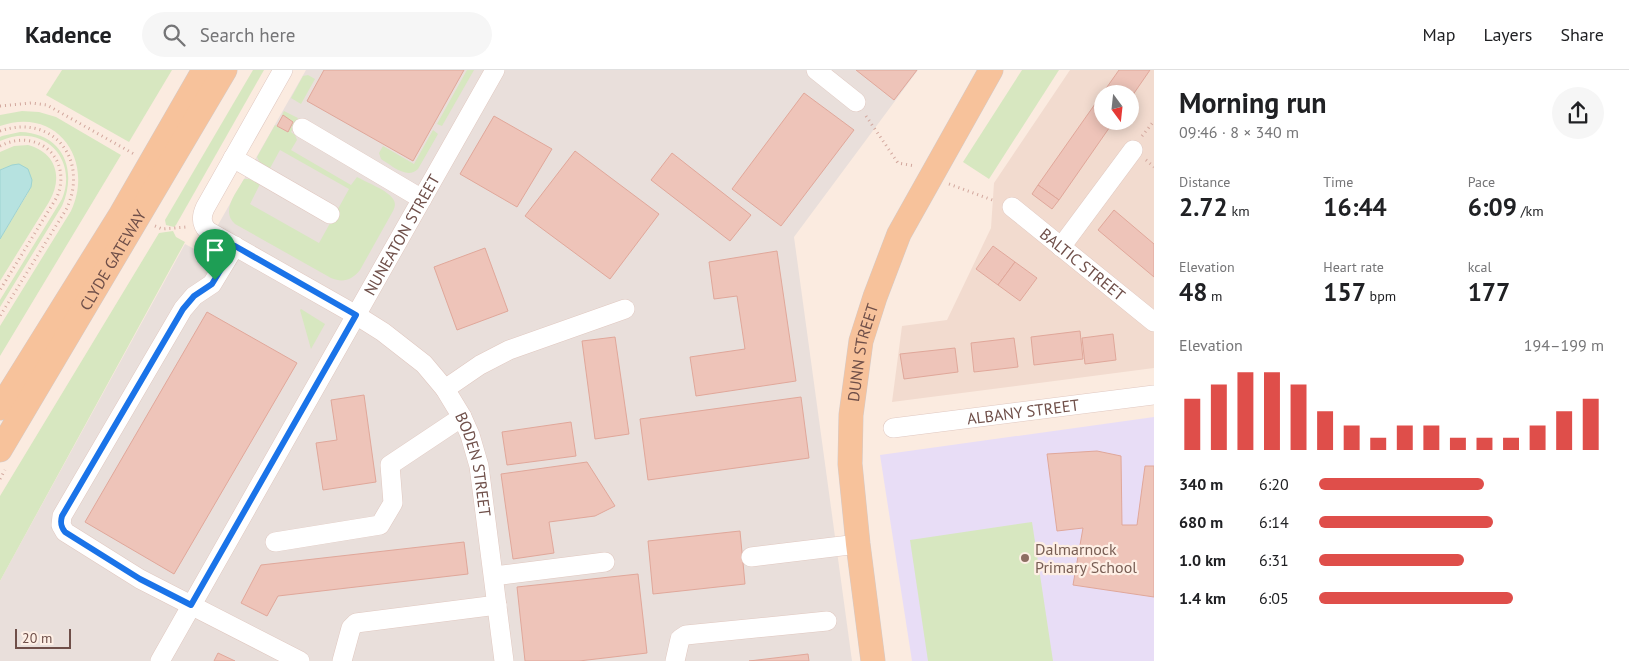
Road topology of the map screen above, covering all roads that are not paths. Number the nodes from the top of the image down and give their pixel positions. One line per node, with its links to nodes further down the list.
1 (204, 70): 21 (main road, CLYDE GATEWAY)
2 (225, 70): 24 (main road, CLYDE GATEWAY)
3 (283, 70): 10 (street)
4 (495, 70): 11 (street, NUNEATON STREET)
5 (816, 70): 7 (street)
6 (991, 70): 26 (main road, DUNN STREET)
7 (856, 102)
8 (302, 128): 11 (street)
9 (1133, 150): 15 (street)
10 (232, 158): 13 (street); 14 (street, BODEN STREET)
11 (422, 199): 17 (street, NUNEATON STREET)
12 (1012, 207): 15 (street, BALTIC STREET)
13 (330, 214)
14 (235, 246): 17 (street, BODEN STREET); 30 (street)
15 (1061, 247): 18 (street, BALTIC STREET)
16 (625, 308): 19 (street)
17 (356, 315): 19 (street, BODEN STREET); 30 (street, NUNEATON STREET)
18 (1154, 322)
19 (445, 389): 22 (street, BODEN STREET)
20 (1154, 395): 23 (street, ALBANY STREET)
21 (0, 408)
22 (462, 417): 25 (street); 29 (street, BODEN STREET)
23 (893, 428)
24 (0, 450)
25 (275, 542)
26 (858, 544): 27 (street); 38 (main road, DUNN STREET)
27 (751, 557)
28 (604, 562): 29 (street)
29 (494, 576): 31 (street, BODEN STREET)
30 (191, 605): 33 (street, NUNEATON STREET); 34 (street)
31 (498, 605): 35 (street); 36 (street, BODEN STREET)
32 (827, 621): 37 (street)
33 (160, 661)
34 (300, 661)
35 (342, 661)
36 (504, 661)
37 (675, 661)
38 (872, 661)

